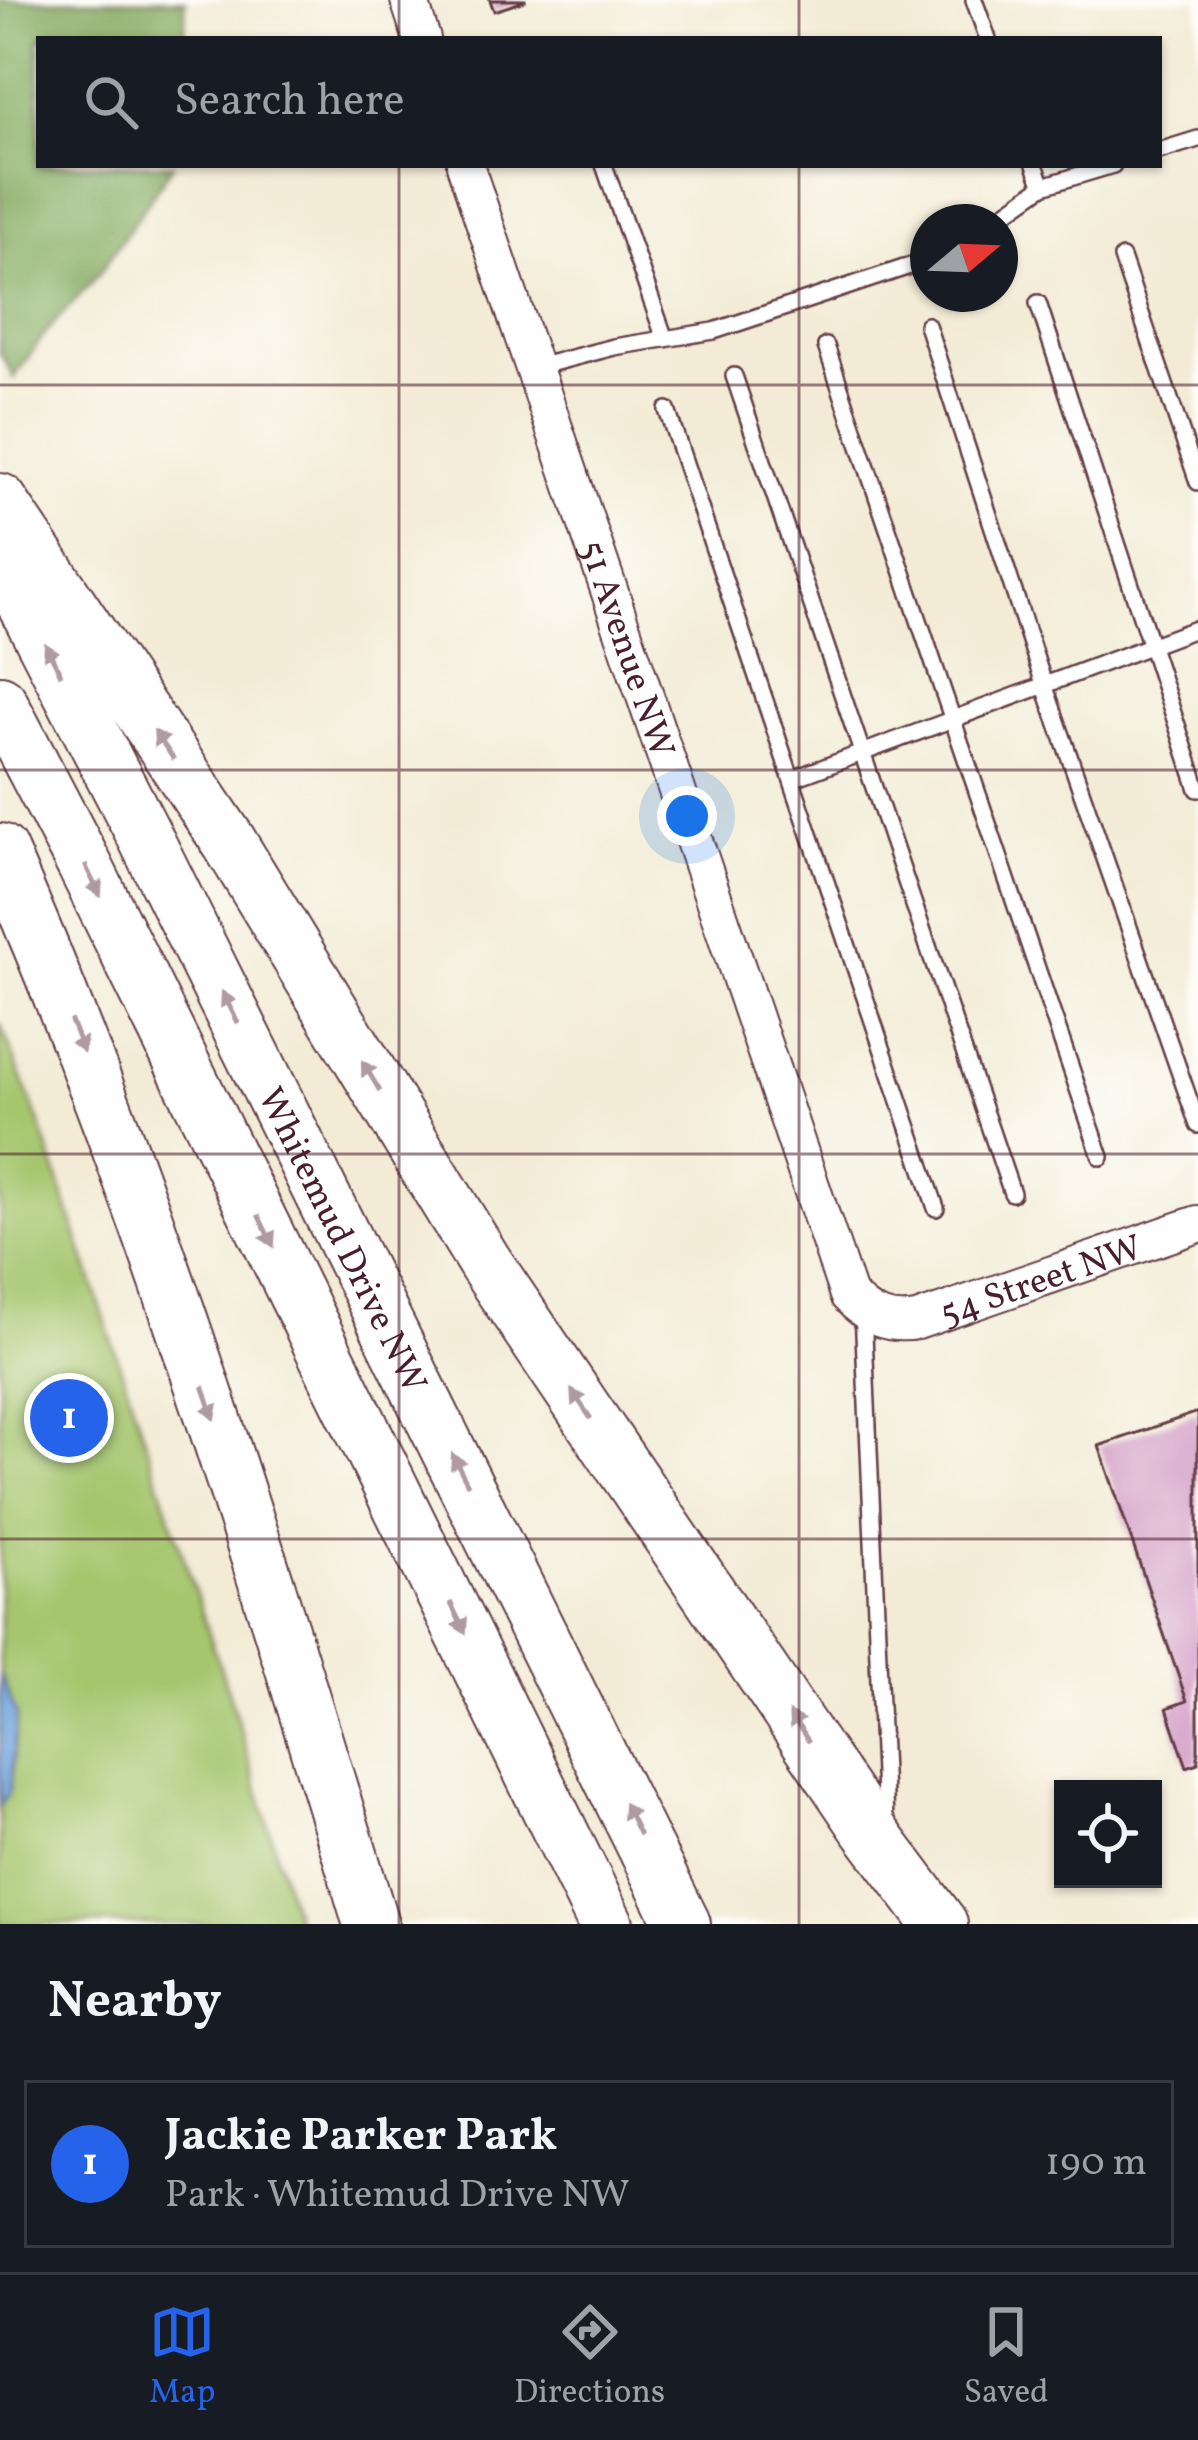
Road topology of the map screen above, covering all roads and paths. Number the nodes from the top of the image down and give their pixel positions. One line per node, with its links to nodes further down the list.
1 (409, 0): 3 (street)
2 (974, 0): 4 (lane)
3 (421, 36)
4 (987, 36)
5 (1198, 139): 6 (lane)
6 (1162, 150)
7 (466, 168): 19 (street, 51 Avenue NW)
8 (605, 168): 17 (lane)
9 (1037, 168): 11 (lane)
10 (1102, 168): 11 (lane)
11 (1043, 186): 12 (lane)
12 (1018, 204)
13 (1121, 258): 22 (lane)
14 (910, 266): 17 (lane)
15 (1038, 303): 26 (lane)
16 (927, 325): 27 (lane)
17 (665, 339): 19 (lane)
18 (826, 346): 29 (lane)
19 (533, 368): 39 (street, 51 Avenue NW)
20 (734, 376): 30 (lane)
21 (668, 410): 31 (lane)
22 (1198, 482)
23 (0, 501): 40 (highway, one-way to 23)
24 (0, 556): 43 (highway, Whitemud Drive NW, one-way to 24)
25 (1198, 628): 26 (lane)
26 (1150, 648): 27 (lane); 32 (lane)
27 (1045, 687): 29 (lane); 34 (lane)
28 (0, 703): 42 (highway, Whitemud Drive NW, one-way to 42)
29 (950, 721): 30 (lane); 35 (lane)
30 (863, 753): 31 (lane); 36 (lane)
31 (792, 779): 37 (lane)
32 (1198, 789)
33 (0, 851): 41 (highway, one-way to 41)
34 (1198, 1126)
35 (1101, 1157)
36 (1012, 1193)
37 (936, 1208)
38 (1198, 1224): 39 (street, 54 Street NW)
39 (872, 1315): 40 (lane)
40 (876, 1839): 44 (highway); 45 (highway)
41 (371, 1924)
42 (606, 1924)
43 (683, 1924)
44 (918, 1924)
45 (940, 1924)

